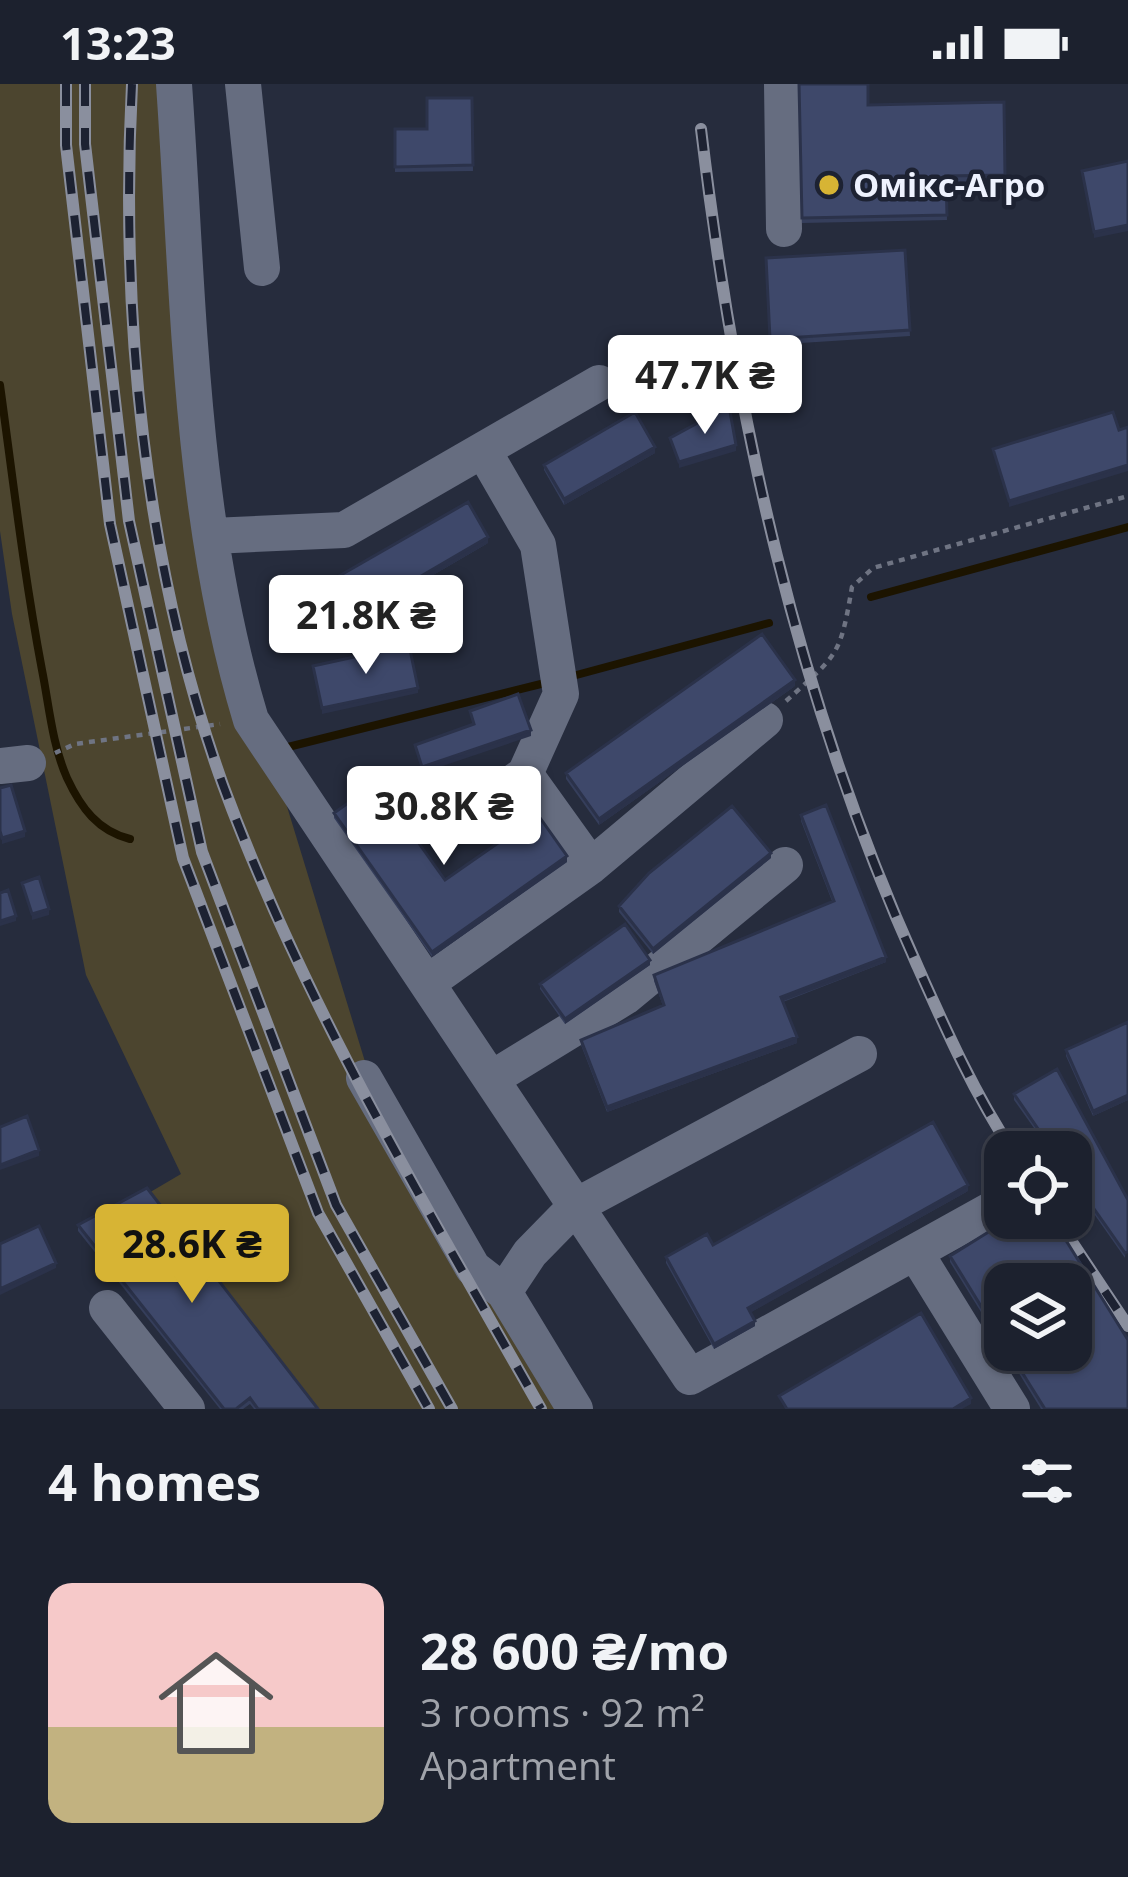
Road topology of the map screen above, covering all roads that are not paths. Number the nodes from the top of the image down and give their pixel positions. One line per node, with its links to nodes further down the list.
1 (174, 84): 8 (street)
2 (243, 84): 5 (street)
3 (782, 84): 4 (street)
4 (784, 229)
5 (262, 268)
6 (599, 383): 7 (street)
7 (482, 450): 8 (street); 10 (street)
8 (212, 536): 14 (street)
9 (765, 719): 13 (street)
10 (525, 774): 11 (street); 13 (street)
11 (448, 829)
12 (785, 865): 17 (street)
13 (591, 866): 14 (street)
14 (427, 983): 17 (street)
15 (860, 1054): 18 (street)
16 (364, 1078): 21 (street)
17 (491, 1079): 18 (street)
18 (576, 1206): 20 (street); 21 (street)
19 (984, 1214): 20 (street)
20 (915, 1252): 25 (street)
21 (504, 1292): 24 (street)
22 (107, 1308): 23 (street)
23 (187, 1409)
24 (574, 1409)
25 (1012, 1409)

